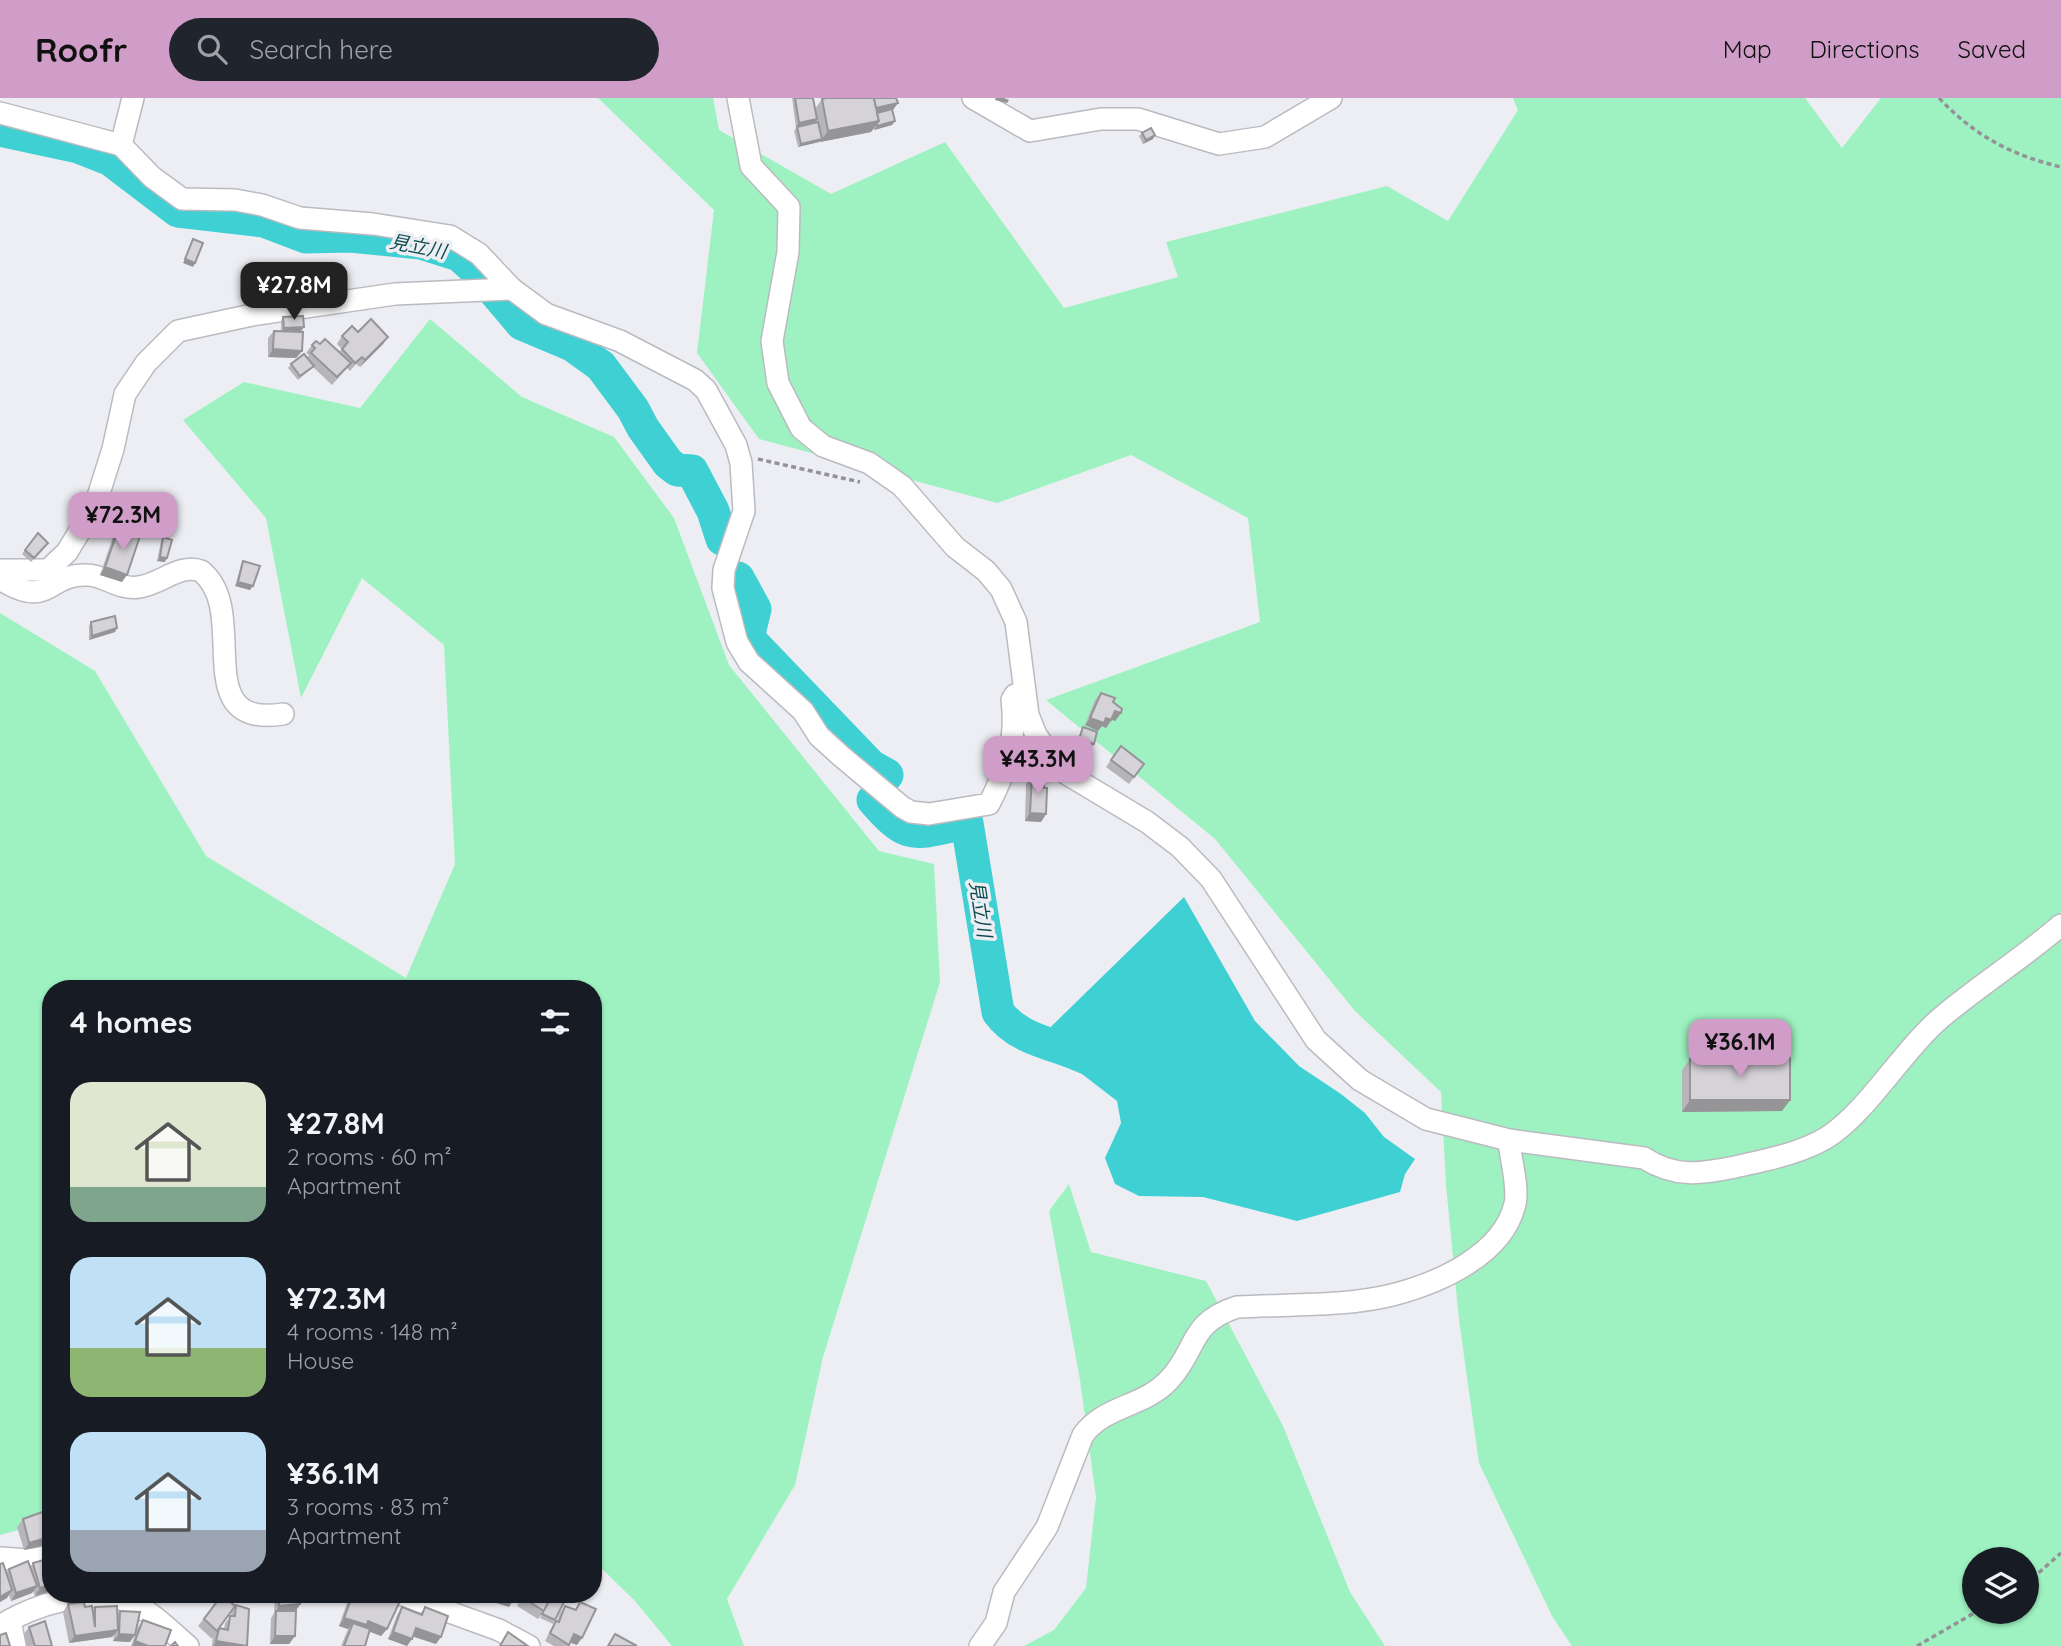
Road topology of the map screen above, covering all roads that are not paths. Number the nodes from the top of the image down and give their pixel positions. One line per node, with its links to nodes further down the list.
1 (133, 98): 6 (street)
2 (738, 98): 11 (street)
3 (973, 98): 4 (street)
4 (1331, 98)
5 (0, 113): 6 (street)
6 (121, 145): 7 (street)
7 (497, 290): 9 (street); 11 (street)
8 (0, 552): 9 (street)
9 (0, 570)
10 (0, 579): 12 (street)
11 (1024, 680): 14 (street)
12 (283, 714)
13 (2061, 925): 14 (street)
14 (1509, 1140): 24 (street)
15 (0, 1558): 16 (street)
16 (42, 1558)
17 (58, 1603): 20 (street)
18 (146, 1603): 22 (street)
19 (443, 1603): 23 (street)
20 (5, 1623): 21 (street)
21 (15, 1646)
22 (188, 1646)
23 (529, 1646)
24 (980, 1646)

